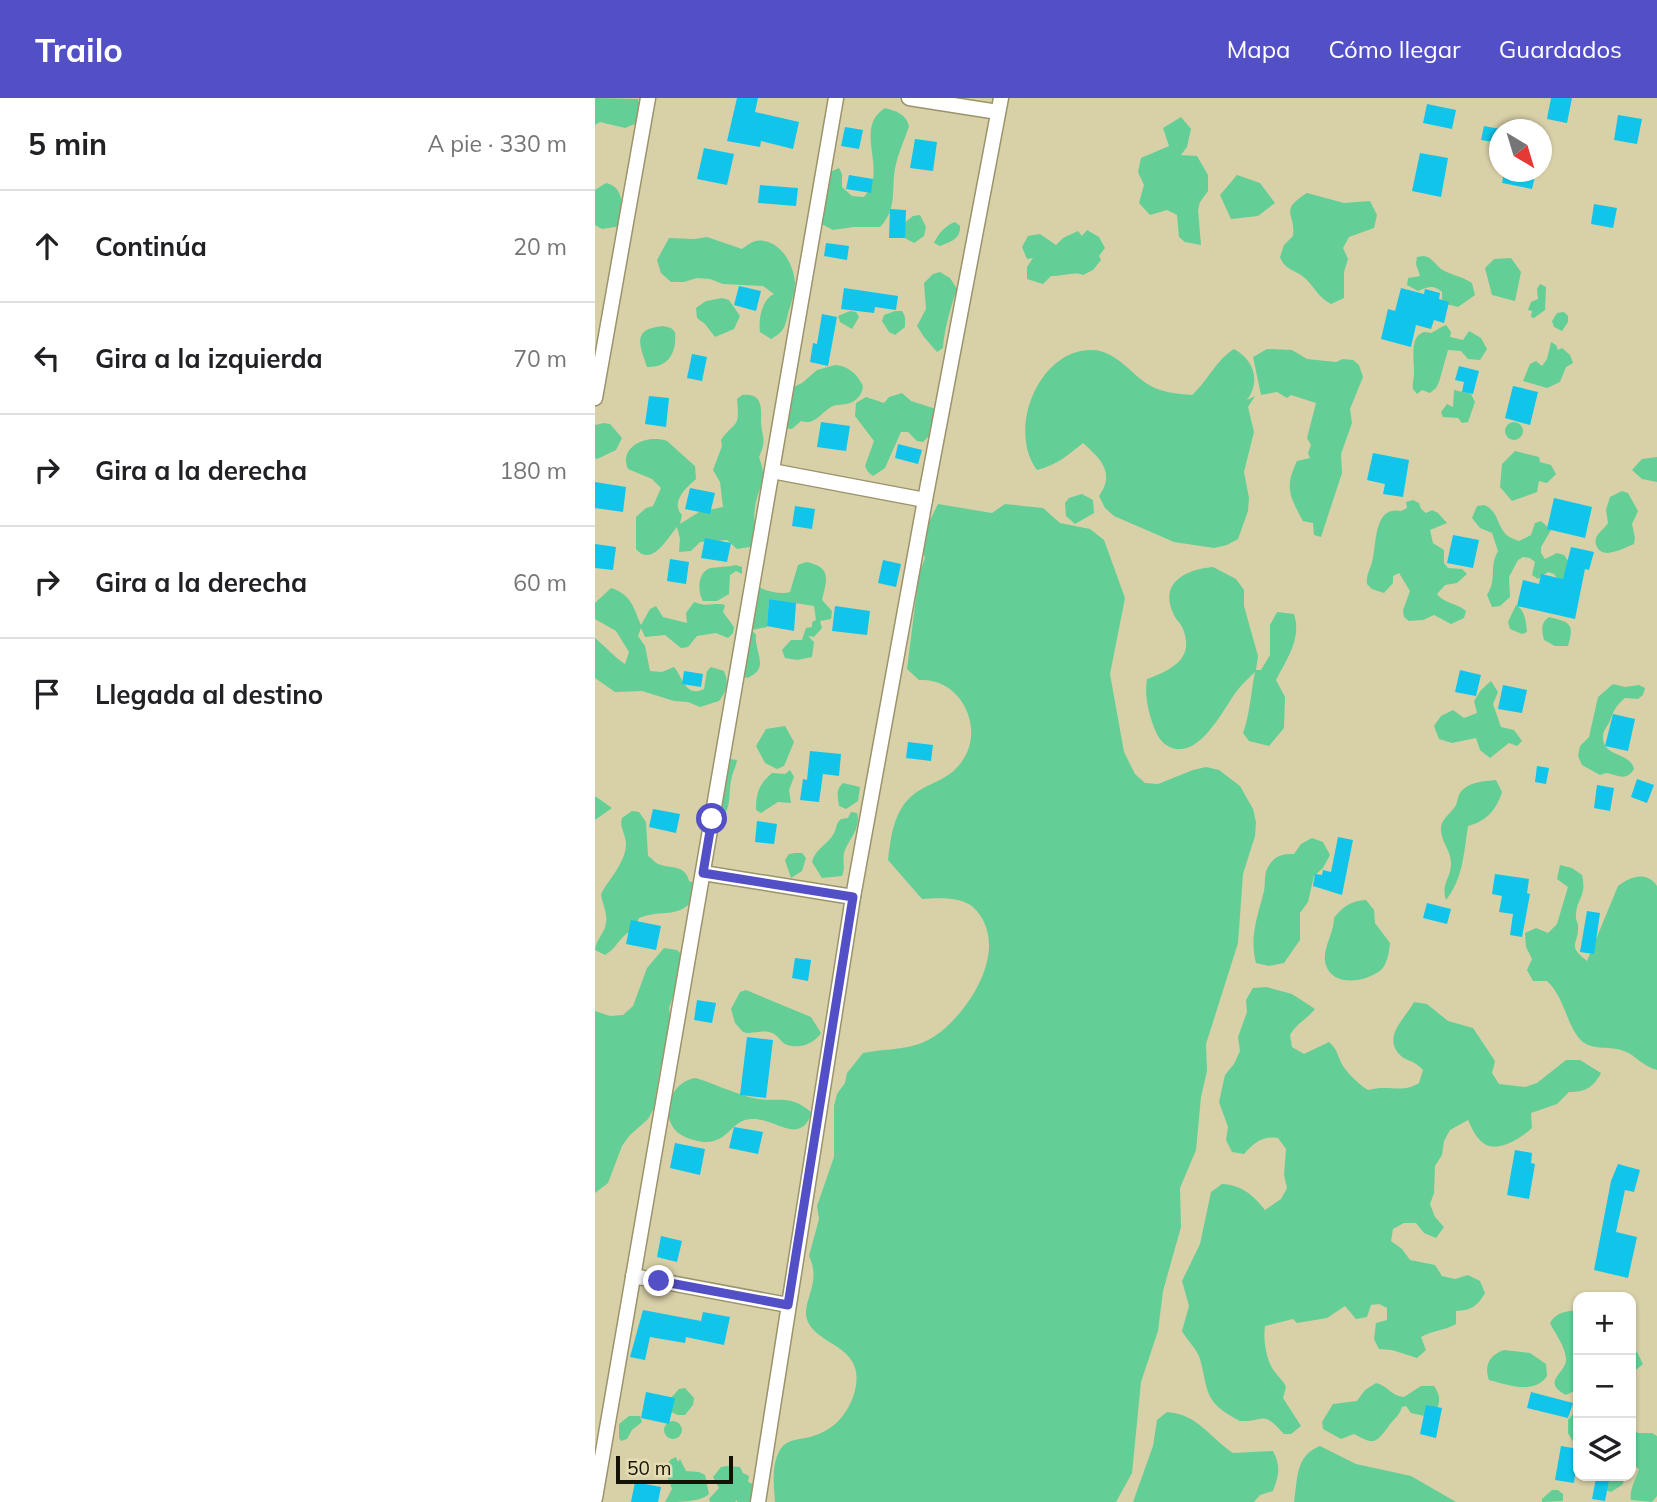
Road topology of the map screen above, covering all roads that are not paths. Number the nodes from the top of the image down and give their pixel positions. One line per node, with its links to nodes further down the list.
1 (648, 98): 5 (street)
2 (836, 98): 6 (street)
3 (909, 98): 4 (street)
4 (1000, 105): 7 (street)
5 (595, 398)
6 (772, 471): 7 (street); 8 (street)
7 (925, 499): 9 (street)
8 (703, 873): 9 (street); 10 (street)
9 (853, 897): 11 (street)
10 (633, 1276): 11 (street); 12 (street)
11 (788, 1305): 13 (street)
12 (595, 1498)
13 (758, 1502)

